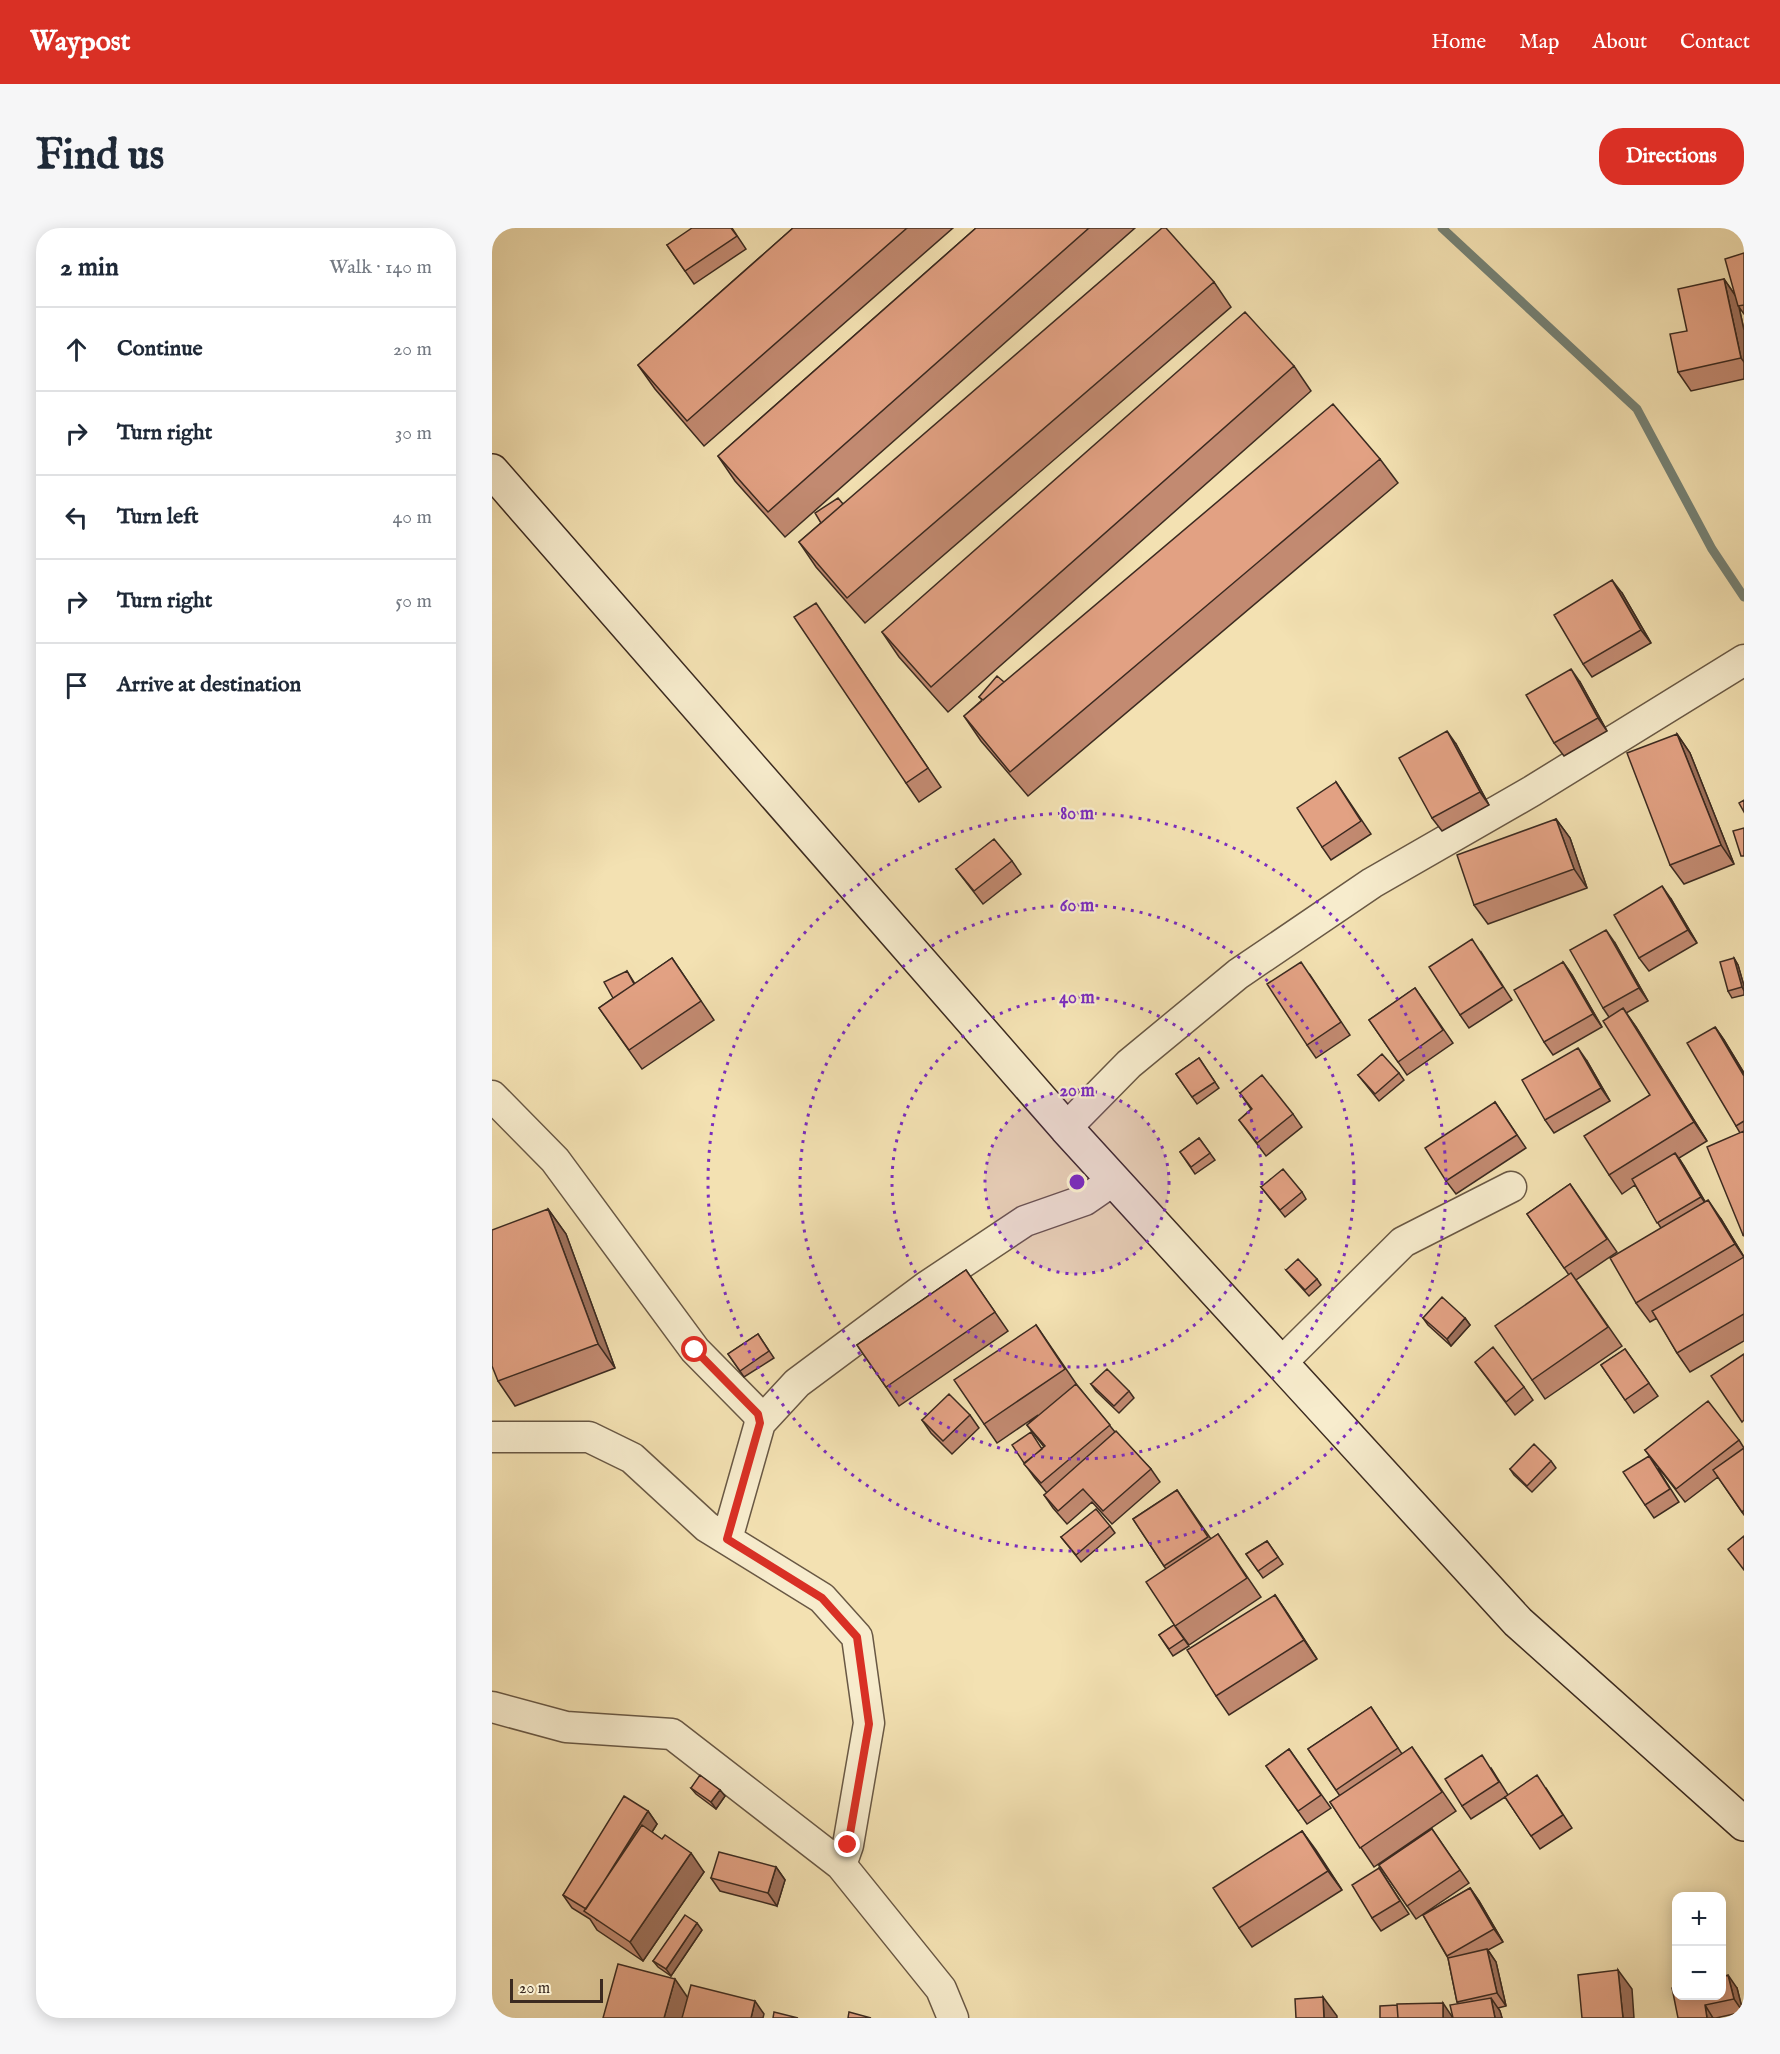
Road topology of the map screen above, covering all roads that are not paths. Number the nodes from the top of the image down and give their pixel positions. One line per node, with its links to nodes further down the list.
1 (492, 471): 4 (main road)
2 (1734, 667): 4 (street)
3 (492, 1096): 8 (street)
4 (1066, 1128): 5 (main road)
5 (1114, 1180): 7 (main road); 8 (street)
6 (1511, 1187): 7 (street)
7 (1281, 1363): 12 (main road)
8 (760, 1423): 10 (street)
9 (492, 1437): 10 (street)
10 (727, 1539): 13 (street)
11 (492, 1707): 13 (street)
12 (1744, 1824)
13 (841, 1865): 14 (street)
14 (953, 2018)

